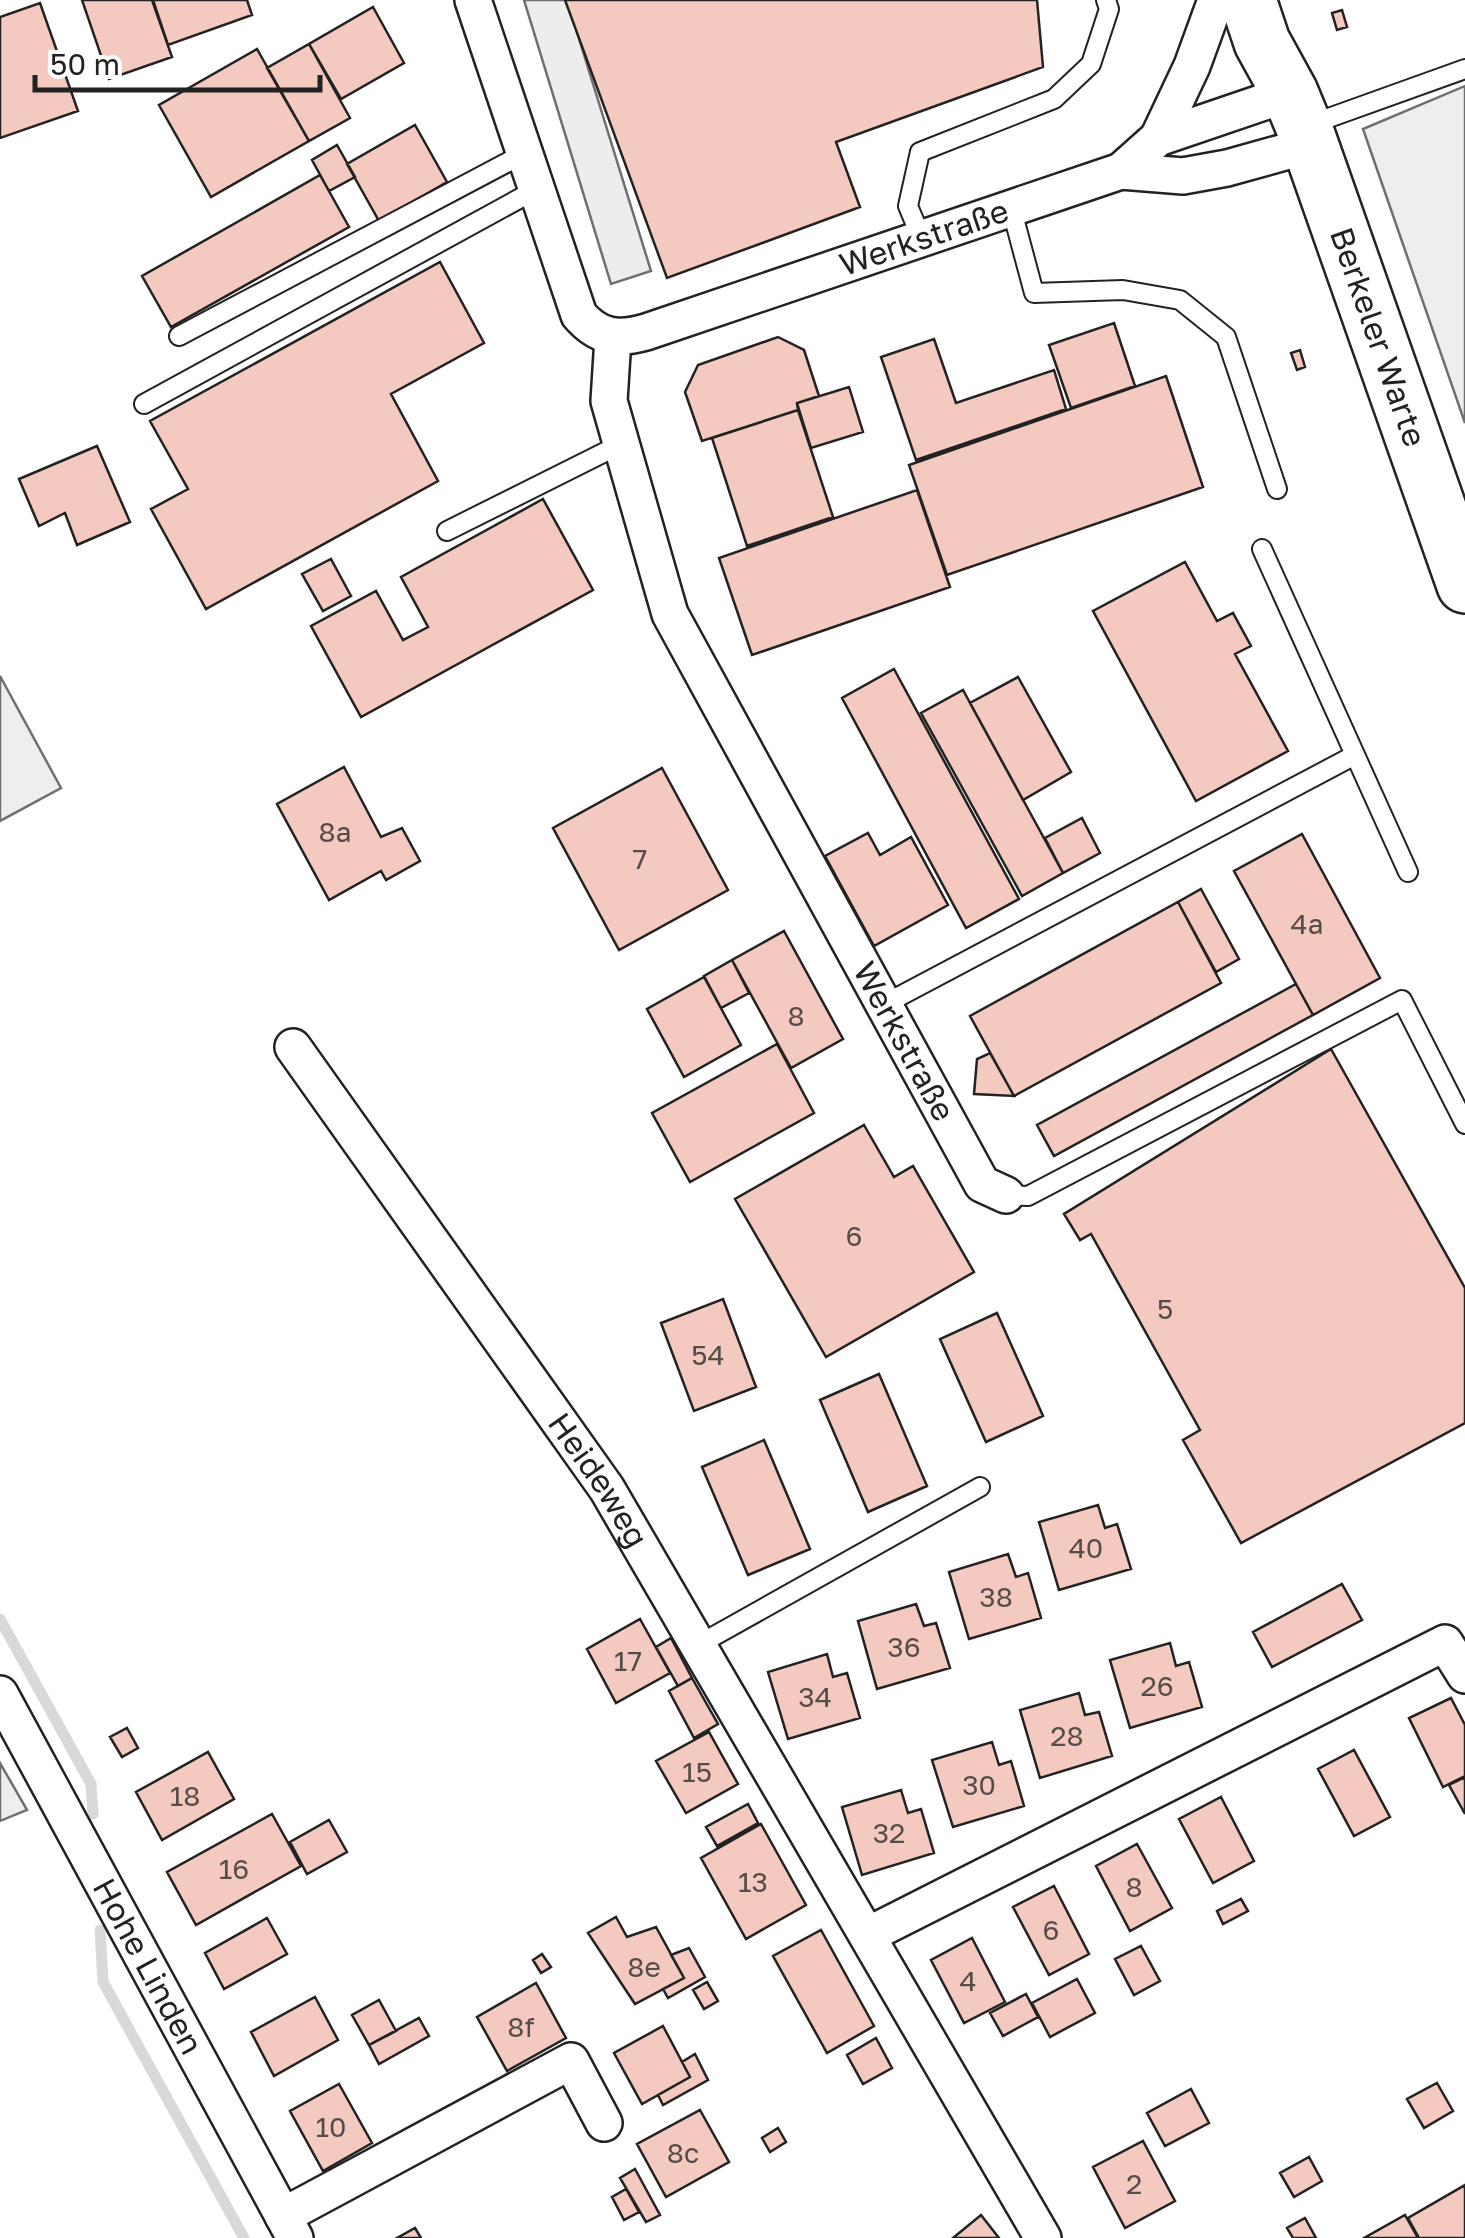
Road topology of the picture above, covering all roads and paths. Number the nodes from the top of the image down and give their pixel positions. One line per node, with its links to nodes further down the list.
1 (473, 0): 9 (street)
2 (1106, 0): 13 (lane)
3 (1216, 0): 8 (street)
4 (1248, 0): 7 (main road, Berkeler Warte)
5 (1283, 0): 7 (main road, Berkeler Warte)
6 (1465, 69): 7 (lane)
7 (1301, 122): 8 (street, Werkstraße); 10 (street, Werkstraße); 21 (main road, Berkeler Warte)
8 (1158, 138): 10 (street, Werkstraße)
9 (525, 153): 11 (street); 14 (lane)
10 (1121, 171): 12 (street, Werkstraße)
11 (537, 189): 15 (street); 16 (lane)
12 (1011, 207): 13 (street, Werkstraße); 18 (lane)
13 (921, 237): 15 (street, Werkstraße)
14 (179, 336)
15 (613, 338): 17 (street, Werkstraße)
16 (144, 404)
17 (621, 444): 19 (lane); 24 (street, Werkstraße)
18 (1277, 489)
19 (446, 531)
20 (1262, 549): 22 (lane)
21 (1465, 585)
22 (1355, 756): 23 (lane); 24 (lane)
23 (1408, 872)
24 (883, 1004): 27 (street, Werkstraße)
25 (293, 1047): 29 (street, Heideweg)
26 (1465, 1124): 27 (lane, Werkstraße)
27 (1006, 1195)
28 (980, 1487): 29 (lane)
29 (698, 1644): 32 (street, Heideweg)
30 (1465, 1675): 32 (street)
31 (0, 1694): 34 (street, Hohe Linden)
32 (868, 1935): 35 (street, Heideweg)
33 (604, 2123): 34 (street)
34 (289, 2227)
35 (1042, 2238)

